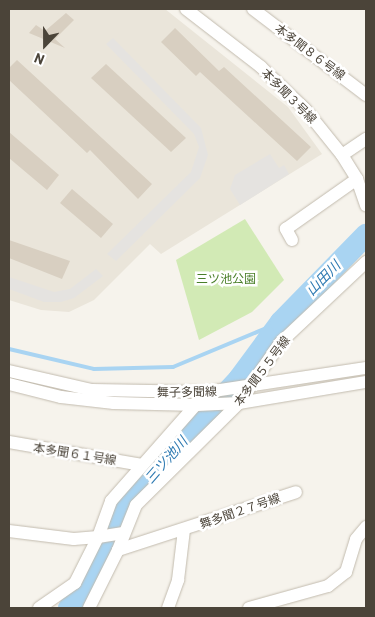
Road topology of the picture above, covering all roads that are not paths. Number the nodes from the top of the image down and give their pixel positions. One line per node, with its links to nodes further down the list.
1 (188, 9): 5 (street, 本多聞３号線)
2 (253, 9): 3 (street, 本多聞８６号線)
3 (366, 95)
4 (366, 139): 5 (street)
5 (342, 155): 6 (street, 本多聞３号線)
6 (357, 179): 7 (street, 本多聞３号線); 8 (street)
7 (366, 205)
8 (286, 231)
9 (366, 262): 14 (street, 本多聞５５号線)
10 (366, 368): 14 (street, 舞子多聞線)
11 (9, 370): 15 (street, 舞子多聞線)
12 (366, 382): 16 (street, 舞子多聞線)
13 (9, 384): 17 (street, 舞子多聞線)
14 (249, 389): 15 (street, 舞子多聞線); 16 (street, 本多聞５５号線)
15 (207, 392): 17 (street)
16 (239, 403): 17 (street, 舞子多聞線); 24 (street, 本多聞５５号線)
17 (197, 405): 19 (street)
18 (9, 442): 19 (street, 本多聞６１号線)
19 (142, 464): 25 (street)
20 (296, 492): 22 (street, 舞多聞２７号線)
21 (366, 527): 30 (street)
22 (184, 530): 26 (street, 舞多聞２７号線); 29 (street, 舞多聞２７号線)
23 (9, 531): 25 (street)
24 (122, 533): 25 (street); 26 (street, 本多聞５５号線)
25 (98, 537): 27 (street)
26 (118, 550): 28 (street)
27 (39, 608)
28 (89, 608)
29 (168, 608)
30 (250, 608)

